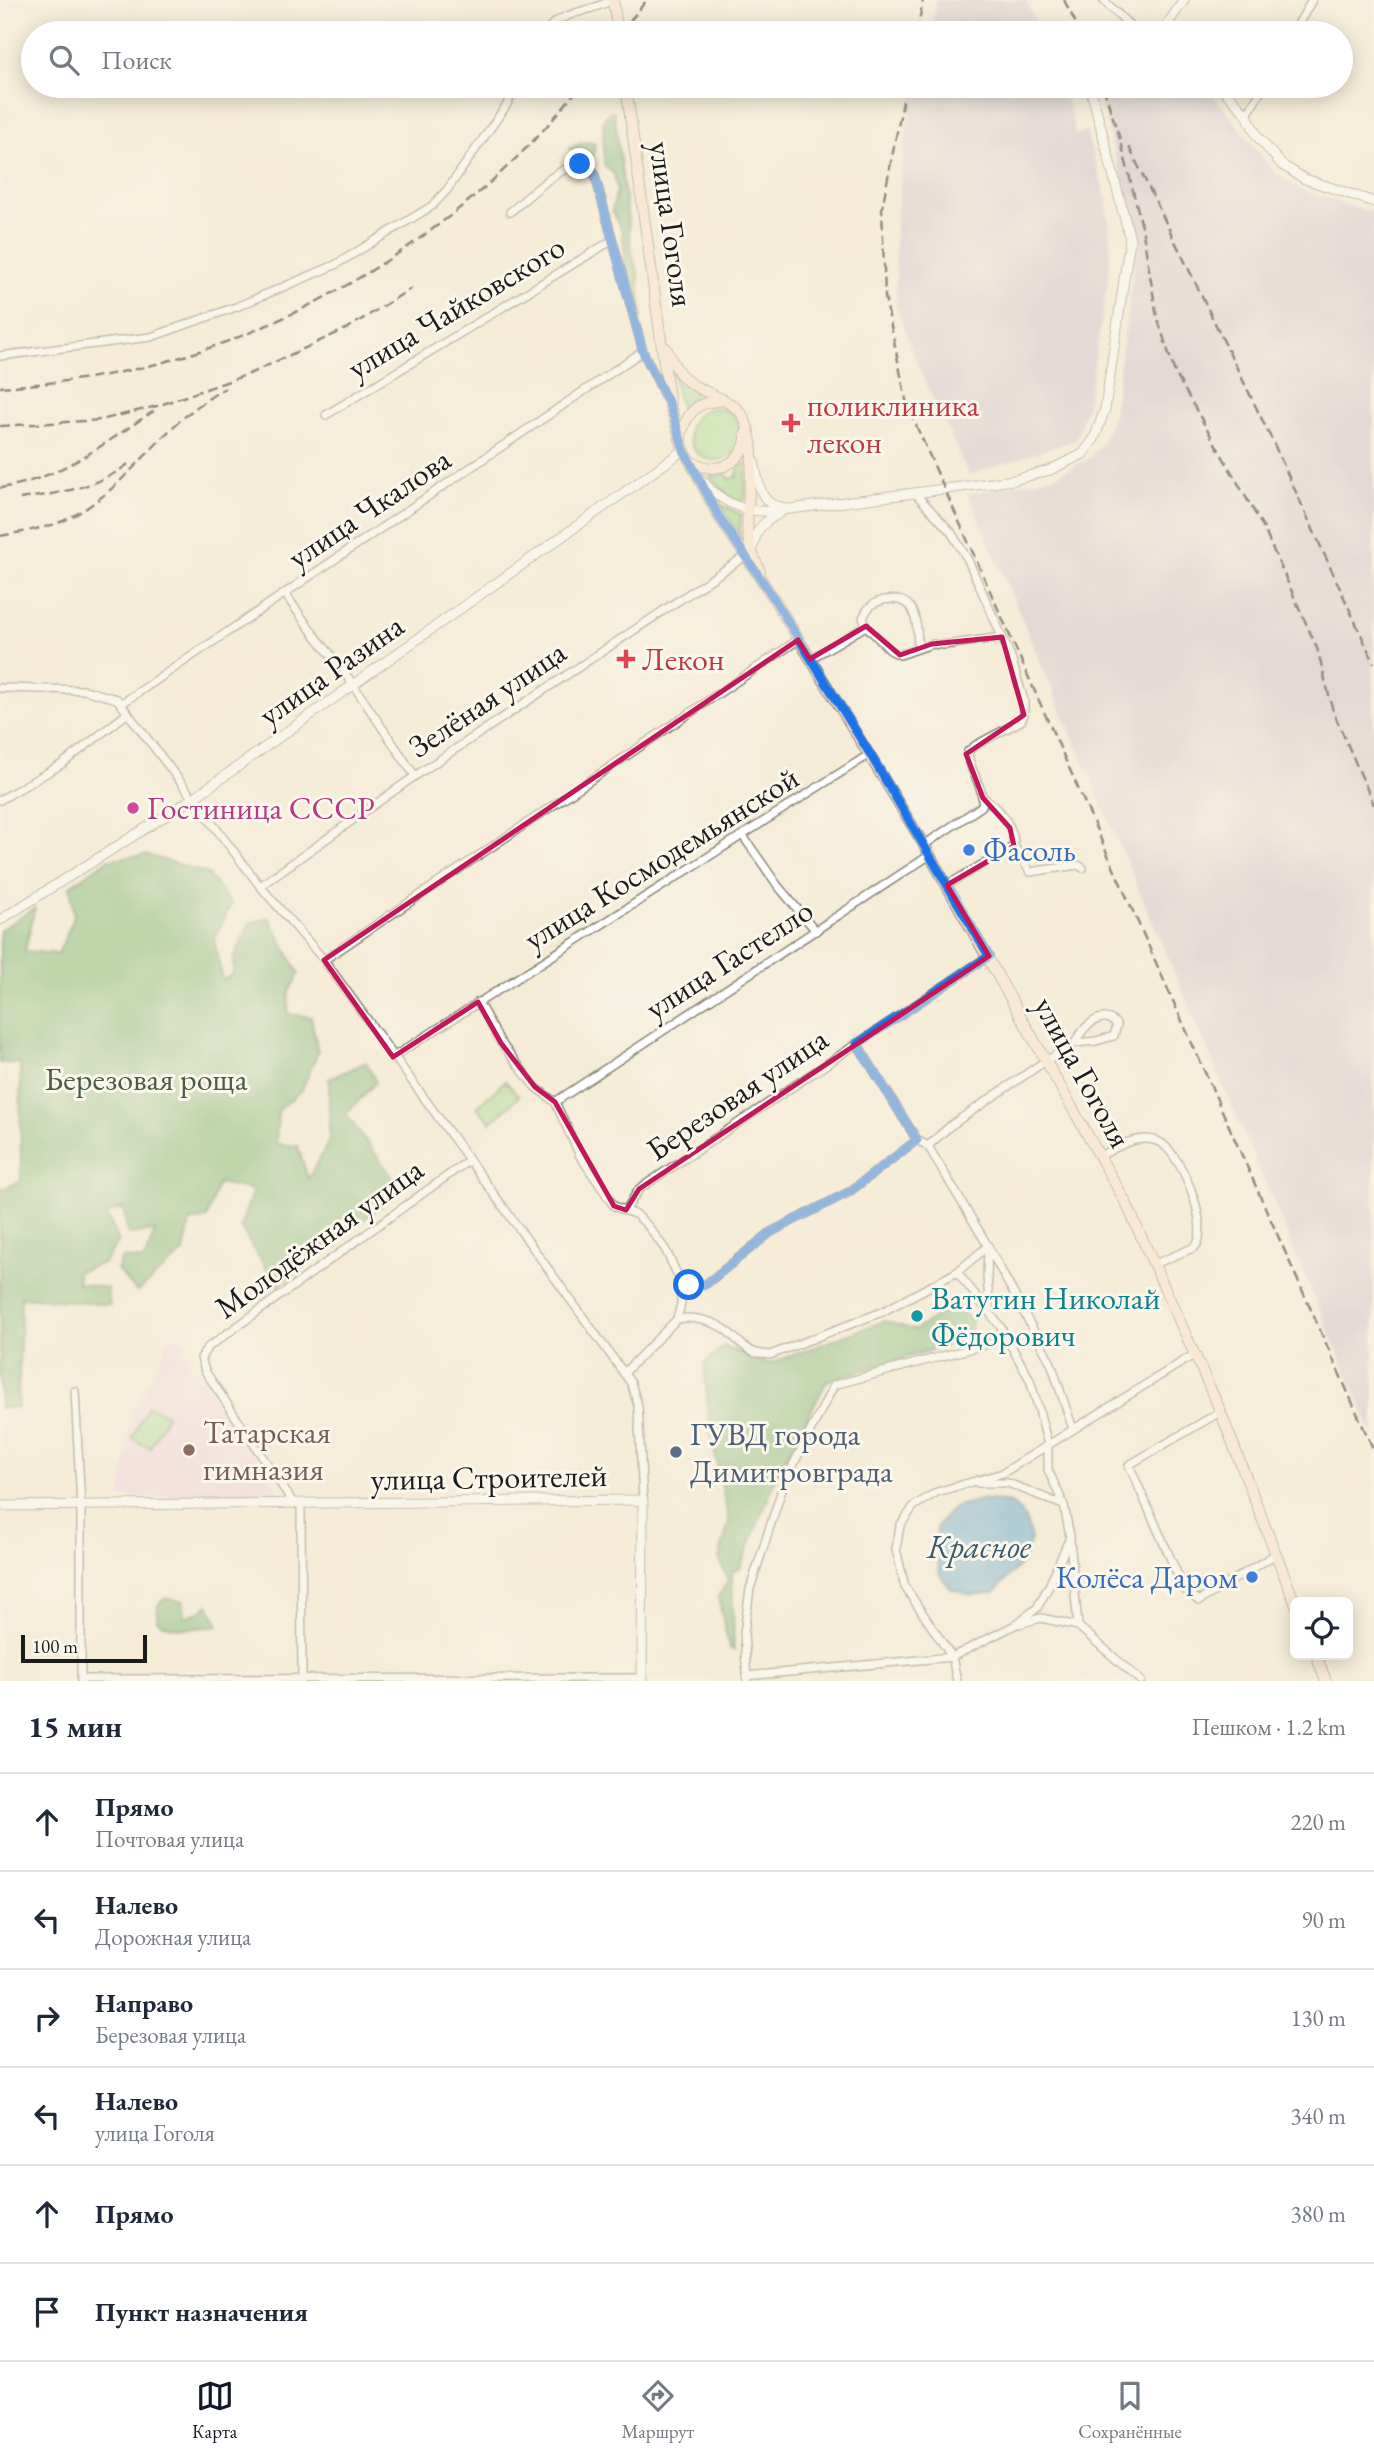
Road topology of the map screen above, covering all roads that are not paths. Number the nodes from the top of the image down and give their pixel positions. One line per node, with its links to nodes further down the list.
1 (612, 0): 5 (street); 6 (main road)
2 (1103, 0): 7 (street)
3 (1184, 0): 8 (street)
4 (1312, 0): 9 (street)
5 (558, 21)
6 (616, 21)
7 (1125, 21)
8 (1169, 21)
9 (1300, 21)
10 (510, 98): 21 (street)
11 (628, 98): 19 (main road, улица Гоголя)
12 (1093, 98): 31 (street)
13 (1231, 98): 15 (street)
14 (1257, 98): 15 (street)
15 (1247, 115): 16 (street)
16 (1374, 202)
17 (510, 212): 18 (street)
18 (611, 241): 20 (street); 24 (street, улица Чайковского)
19 (661, 332): 22 (main road); 23 (main road)
20 (643, 352): 23 (street); 35 (street, улица Чкалова)
21 (0, 356)
22 (729, 404): 25 (main road); 26 (main road)
23 (670, 406): 26 (main road)
24 (326, 415)
25 (744, 419): 27 (main road); 29 (main road)
26 (680, 439): 28 (main road)
27 (750, 439): 32 (street); 33 (main road)
28 (684, 450): 29 (main road); 41 (street, улица Разина)
29 (690, 461): 30 (main road)
30 (697, 475): 33 (street); 34 (main road)
31 (915, 493): 32 (street); 37 (street)
32 (791, 508): 33 (street); 34 (street)
33 (748, 510): 34 (main road)
34 (748, 555): 38 (main road, улица Гоголя); 46 (street, Зелёная улица)
35 (285, 594): 41 (street); 43 (street, улица Чкалова)
36 (866, 626): 39 (street); 39 (street); 40 (street)
37 (1002, 637): 39 (street); 47 (street)
38 (798, 640): 40 (main road, улица Гоголя); 60 (street)
39 (918, 648)
40 (810, 659): 45 (main road, улица Гоголя)
41 (353, 685): 46 (street); 48 (street, улица Разина)
42 (0, 688): 43 (street)
43 (121, 705): 44 (street)
44 (128, 713): 48 (street); 49 (street)
45 (870, 754): 50 (street, улица Космодемьянской); 51 (main road, улица Гоголя)
46 (415, 776): 56 (street, Зелёная улица)
47 (983, 798): 51 (street); 52 (street)
48 (192, 799): 56 (street); 57 (street, улица Разина)
49 (0, 800)
50 (743, 836): 58 (street); 61 (street, улица Космодемьянской)
51 (924, 845): 53 (main road, улица Гоголя)
52 (1014, 846): 54 (street); 55 (street)
53 (930, 855): 55 (main road, улица Гоголя); 58 (street, улица Гастелло)
54 (1083, 868)
55 (947, 885): 59 (main road, улица Гоголя)
56 (260, 886): 60 (street)
57 (0, 920)
58 (816, 931): 66 (street, улица Гастелло)
59 (989, 956): 63 (street, Березовая улица); 65 (main road, улица Гоголя)
60 (324, 960): 64 (street)
61 (478, 1002): 64 (street, улица Космодемьянской); 66 (street)
62 (1075, 1043): 62 (street); 65 (street)
63 (857, 1044): 67 (street); 71 (street, Березовая улица)
64 (393, 1057): 70 (street)
65 (1047, 1060): 68 (street); 69 (main road, улица Гоголя)
66 (555, 1102): 71 (street)
67 (917, 1140): 68 (street); 75 (street)
68 (928, 1146): 72 (street)
69 (1100, 1156): 73 (main road, улица Гоголя); 73 (street)
70 (468, 1161): 80 (street); 87 (street, Молодёжная улица)
71 (626, 1210): 75 (street)
72 (988, 1246): 74 (street); 76 (street); 83 (street)
73 (1155, 1264): 79 (main road, улица Гоголя)
74 (957, 1272): 76 (street); 77 (street)
75 (681, 1282): 77 (street)
76 (990, 1312): 78 (street)
77 (677, 1319): 80 (street)
78 (1007, 1339): 84 (street); 98 (street)
79 (1195, 1354): 82 (main road, улица Гоголя); 83 (street)
80 (624, 1373): 86 (street)
81 (75, 1391): 90 (street)
82 (1220, 1412): 92 (main road, улица Гоголя); 92 (street)
83 (1073, 1429): 84 (street)
84 (1048, 1445): 85 (street); 88 (street)
85 (971, 1484): 88 (street); 96 (street)
86 (643, 1500): 87 (street, улица Строителей); 101 (street)
87 (298, 1503): 90 (street, улица Строителей); 100 (street)
88 (1064, 1505): 91 (street)
89 (0, 1506): 90 (street, улица Строителей)
90 (81, 1506): 99 (street)
91 (1070, 1537): 94 (street); 95 (street)
92 (1276, 1554): 93 (main road, улица Гоголя)
93 (1293, 1597)
94 (1015, 1625): 95 (street); 96 (street)
95 (1078, 1626): 103 (street)
96 (952, 1657): 98 (street); 102 (street)
97 (1317, 1660): 104 (main road)
98 (746, 1679)
99 (81, 1680): 100 (street)
100 (302, 1680): 101 (street)
101 (642, 1680)
102 (957, 1681)
103 (1141, 1681)
104 (1326, 1681)

